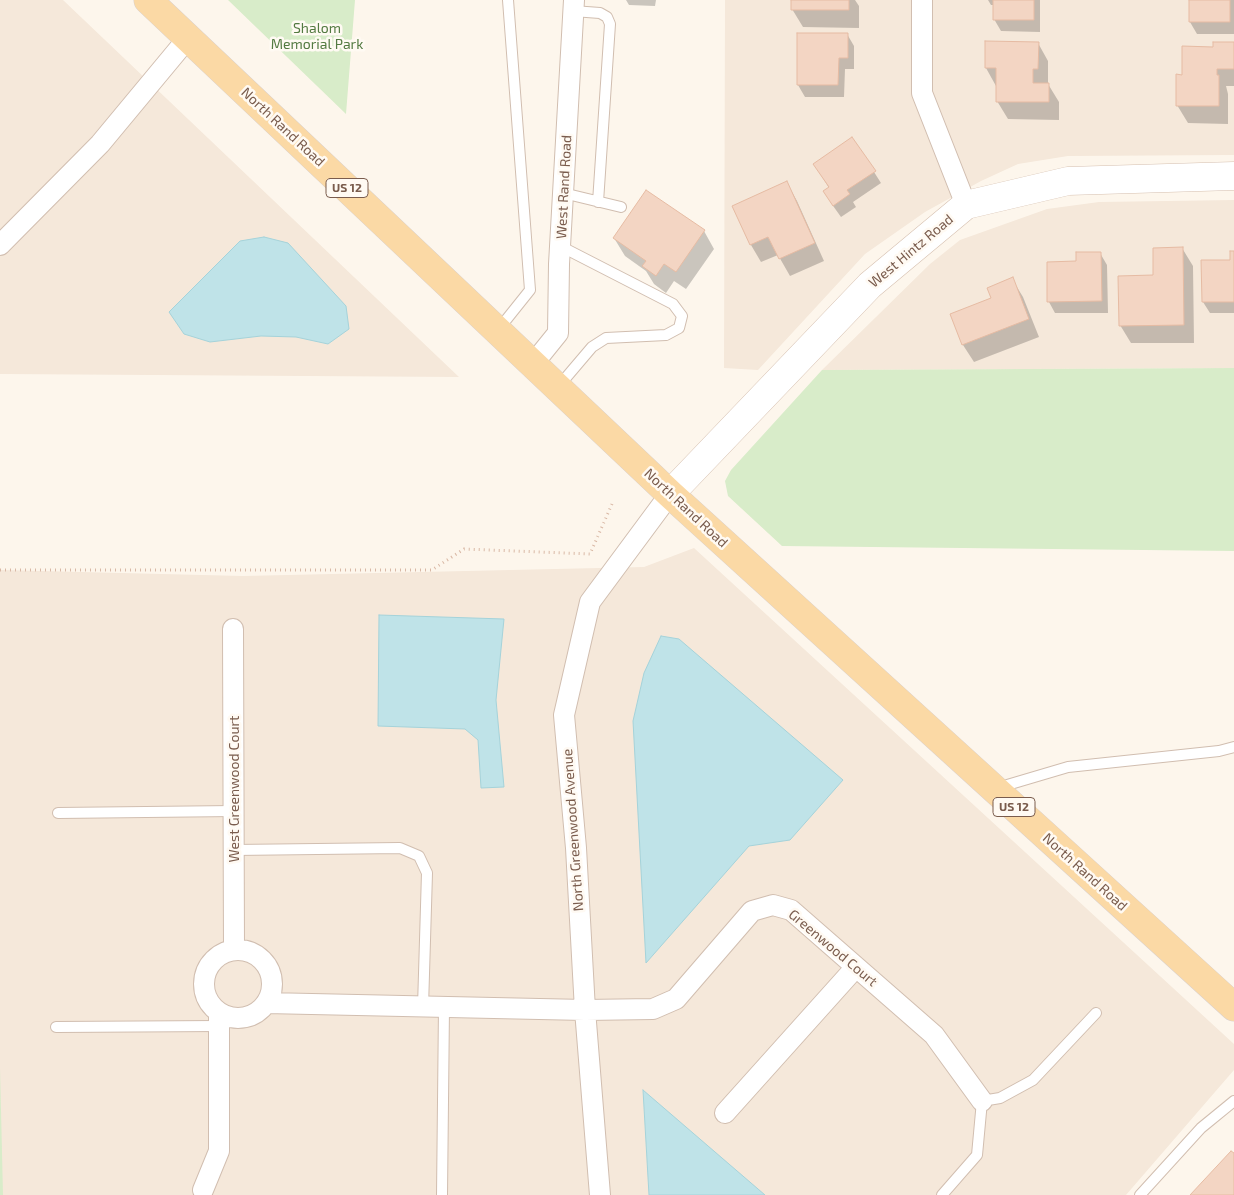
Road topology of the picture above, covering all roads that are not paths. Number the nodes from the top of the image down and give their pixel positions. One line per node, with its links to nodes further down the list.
1 (148, 0): 5 (main road, North Rand Road / US 12)
2 (508, 0): 13 (lane)
3 (922, 0): 9 (street)
4 (574, 6): 7 (street, West Rand Road); 8 (lane)
5 (188, 38): 11 (street); 13 (main road, North Rand Road / US 12)
6 (1234, 176): 9 (street, West Hintz Road)
7 (563, 193): 8 (lane); 12 (street, West Rand Road)
8 (598, 202): 10 (lane)
9 (966, 205): 16 (street, West Hintz Road)
10 (621, 207)
11 (0, 245)
12 (560, 246): 14 (street, West Rand Road); 15 (lane)
13 (498, 331): 14 (main road, North Rand Road / US 12)
14 (533, 364): 15 (main road, North Rand Road / US 12)
15 (558, 388): 16 (main road, North Rand Road / US 12)
16 (670, 494): 19 (main road, North Rand Road / US 12); 29 (street, North Greenwood Avenue)
17 (233, 629): 20 (street, West Greenwood Court)
18 (1234, 747): 19 (lane)
19 (994, 789): 28 (main road, North Rand Road / US 12)
20 (234, 811): 21 (lane); 22 (street, West Greenwood Court)
21 (58, 813)
22 (234, 850): 23 (street, West Greenwood Court); 26 (lane)
23 (234, 949): 25 (street); 31 (street)
24 (856, 967): 29 (street, Greenwood Court); 33 (street, Greenwood Court); 35 (street)
25 (266, 1003): 26 (street); 31 (street)
26 (423, 1007): 27 (street)
27 (444, 1007): 29 (street); 37 (lane)
28 (1234, 1007)
29 (585, 1010): 38 (street, North Greenwood Avenue)
30 (1096, 1013): 33 (lane)
31 (220, 1020): 32 (lane); 36 (street)
32 (56, 1027)
33 (982, 1101): 39 (lane)
34 (1234, 1101): 40 (lane)
35 (725, 1113)
36 (203, 1190)
37 (442, 1195)
38 (600, 1195)
39 (942, 1195)
40 (1140, 1195)

